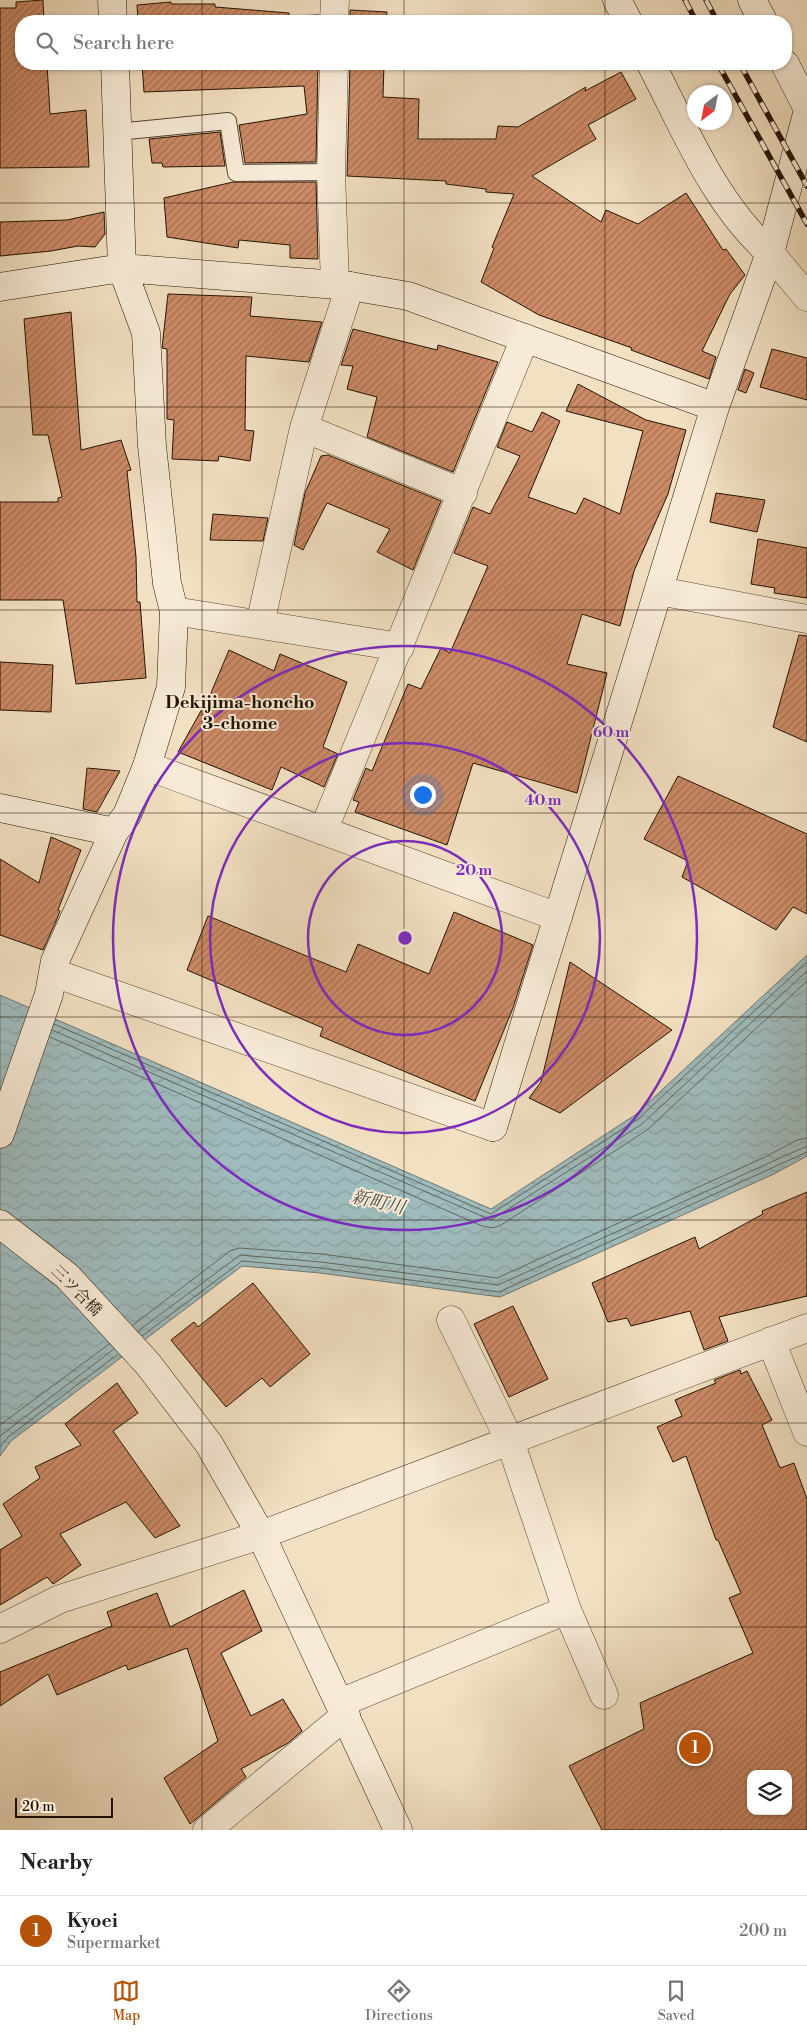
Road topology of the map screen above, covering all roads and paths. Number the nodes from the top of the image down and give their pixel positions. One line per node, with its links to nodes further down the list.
1 (112, 0): 5 (street)
2 (335, 0): 6 (street)
3 (617, 0): 7 (street)
4 (752, 0): 8 (street)
5 (113, 15)
6 (334, 15)
7 (625, 15)
8 (760, 15)
9 (115, 70): 15 (street)
10 (334, 70): 16 (street)
11 (654, 70): 17 (street)
12 (788, 70): 13 (street)
13 (807, 107)
14 (807, 114): 17 (street)
15 (117, 132): 16 (lane); 18 (street)
16 (331, 172): 19 (street)
17 (770, 253): 21 (street); 23 (street)
18 (122, 268): 19 (street); 20 (street); 27 (street)
19 (342, 285): 22 (street); 24 (street)
20 (0, 287)
21 (807, 297)
22 (525, 338): 23 (street); 25 (street)
23 (715, 407): 26 (street)
24 (304, 428): 25 (street); 29 (street)
25 (463, 493): 30 (street)
26 (659, 591): 28 (street); 35 (street)
27 (174, 611): 29 (street); 31 (street)
28 (807, 619)
29 (260, 624): 30 (street)
30 (400, 647): 33 (street)
31 (147, 766): 33 (street); 34 (street)
32 (0, 808): 34 (street)
33 (323, 831): 35 (street)
34 (114, 832): 36 (street)
35 (558, 917): 36 (street)
36 (51, 983): 37 (street)
37 (0, 1134)
38 (0, 1224): 44 (street, 三ツ合橋)
39 (451, 1320): 43 (street)
40 (807, 1328): 41 (street)
41 (771, 1342): 42 (street); 43 (street)
42 (807, 1432)
43 (510, 1440): 44 (street); 45 (street)
44 (261, 1535): 46 (street); 48 (street, 三ツ合橋)
45 (567, 1610): 47 (street); 48 (street)
46 (0, 1629)
47 (604, 1695)
48 (343, 1709): 49 (street); 50 (street, 三ツ合橋)
49 (207, 1830)
50 (398, 1830)

